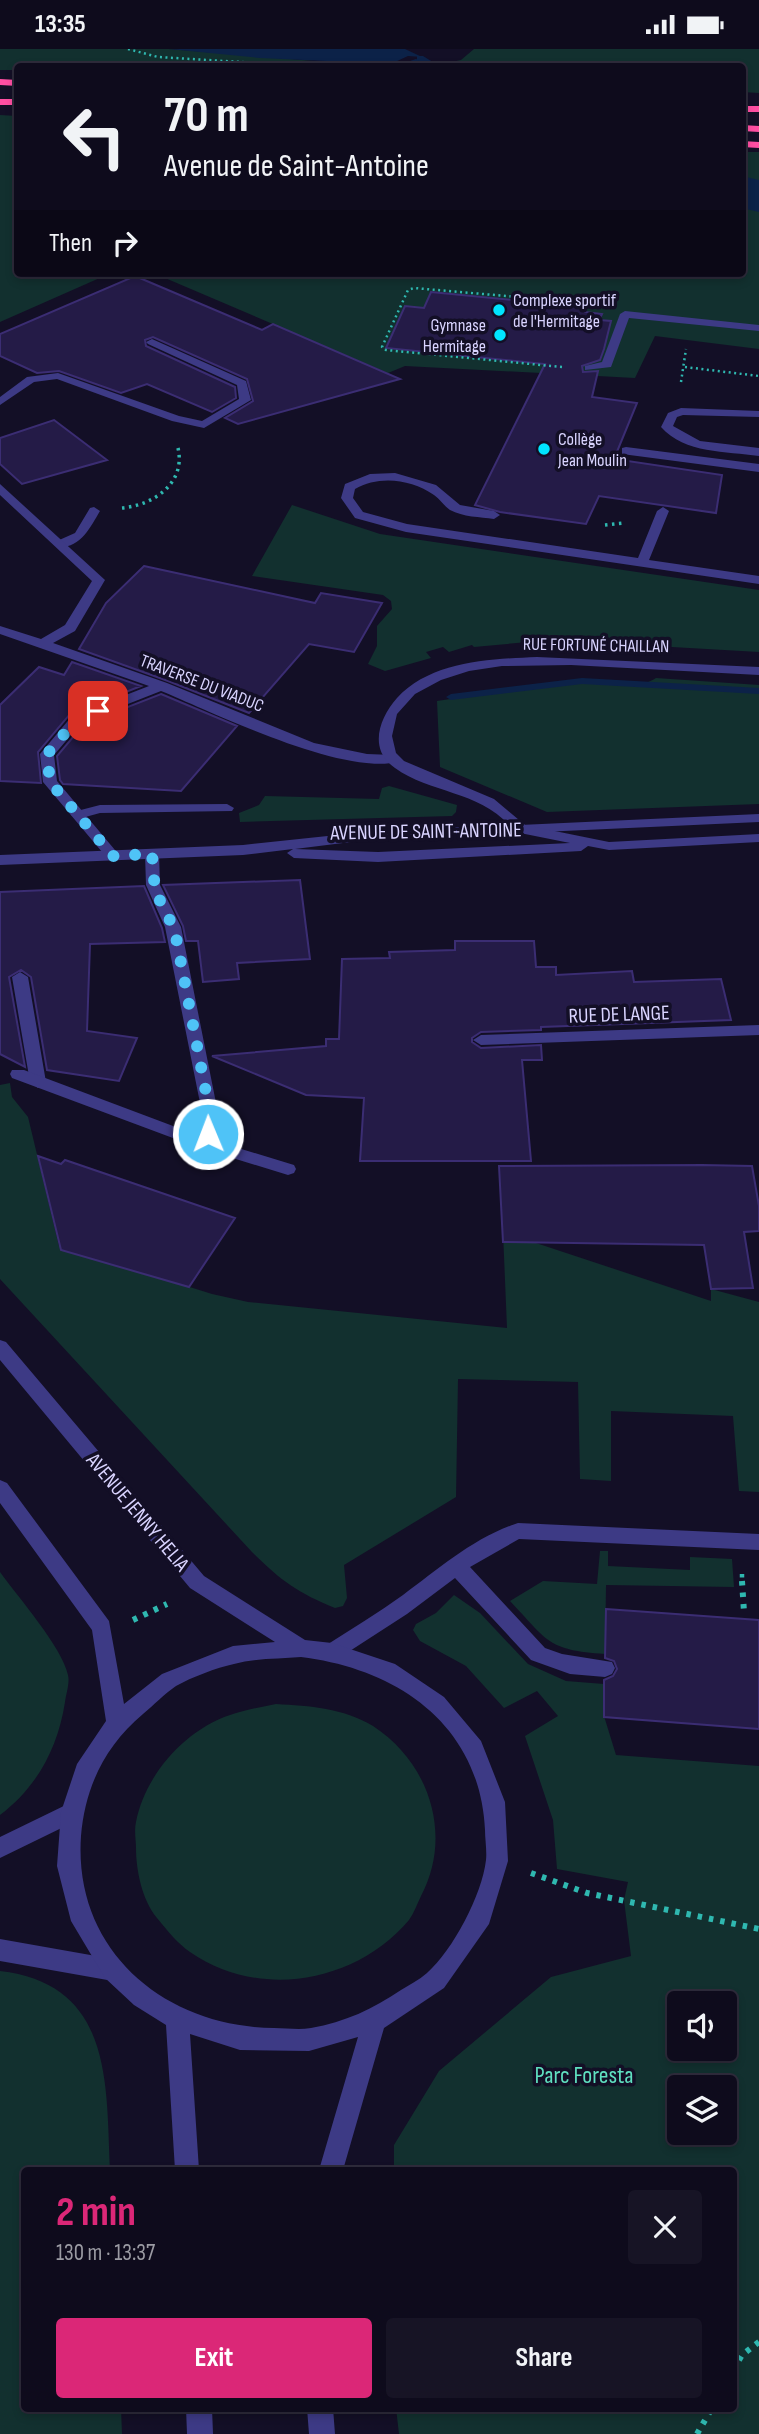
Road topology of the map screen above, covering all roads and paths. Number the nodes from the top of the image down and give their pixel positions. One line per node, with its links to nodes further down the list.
1 (128, 49): 2 (path)
2 (258, 63)
3 (625, 314): 4 (street); 7 (street); 7 (path)
4 (759, 328)
5 (152, 342): 10 (street)
6 (685, 367): 8 (path)
7 (589, 368)
8 (759, 376)
9 (0, 402): 10 (street)
10 (162, 414): 16 (path)
11 (759, 414): 13 (street)
12 (626, 451): 14 (street)
13 (759, 452)
14 (759, 468)
15 (0, 488): 20 (street)
16 (134, 508)
17 (94, 511): 20 (street)
18 (663, 511): 21 (street)
19 (494, 515): 21 (street)
20 (61, 544): 24 (street)
21 (642, 563): 22 (street)
22 (759, 580)
23 (0, 630): 24 (street, TRAVERSE DU VIADUC)
24 (41, 645): 26 (street, TRAVERSE DU VIADUC)
25 (759, 671): 27 (street, RUE FORTUNÉ CHAILLAN)
26 (162, 686): 27 (street, TRAVERSE DU VIADUC); 29 (street)
27 (393, 759): 31 (street)
28 (228, 808): 29 (street)
29 (78, 815): 37 (street)
30 (759, 818): 31 (street)
31 (520, 829): 33 (street); 34 (street, AVENUE DE SAINT-ANTOINE); 35 (street)
32 (759, 838): 33 (street)
33 (609, 846): 35 (street, AVENUE DE SAINT-ANTOINE)
34 (243, 850): 35 (street, AVENUE DE SAINT-ANTOINE); 36 (street, AVENUE DE SAINT-ANTOINE)
35 (456, 853)
36 (152, 854): 37 (street, AVENUE DE SAINT-ANTOINE); 44 (street)
37 (113, 856): 38 (street, AVENUE DE SAINT-ANTOINE)
38 (0, 860)
39 (20, 977): 43 (street)
40 (759, 1030): 41 (street, RUE DE LANGE)
41 (481, 1040)
42 (18, 1073): 43 (street)
43 (38, 1082): 44 (street)
44 (203, 1143): 45 (street)
45 (288, 1169)
46 (0, 1347): 52 (street, AVENUE JENNY HELIA)
47 (0, 1488): 55 (street)
48 (759, 1542): 49 (street)
49 (455, 1565): 53 (street); 54 (street)
50 (167, 1605): 51 (path)
51 (129, 1622)
52 (301, 1648): 53 (street); 55 (street)
53 (332, 1652): 63 (street)
54 (605, 1668)
55 (117, 1723): 56 (street)
56 (72, 1812): 57 (street); 61 (street)
57 (0, 1848)
58 (541, 1877): 59 (path)
59 (759, 1929)
60 (0, 1950): 61 (street)
61 (113, 1970): 62 (street)
62 (177, 2019): 63 (street); 64 (street)
63 (374, 2021): 65 (street)
64 (187, 2167)
65 (332, 2167)
66 (759, 2342): 67 (path)
67 (737, 2363)
68 (199, 2412): 71 (street)
69 (320, 2412): 72 (street)
70 (710, 2412): 73 (path)
71 (200, 2434)
72 (322, 2434)
73 (697, 2434)

